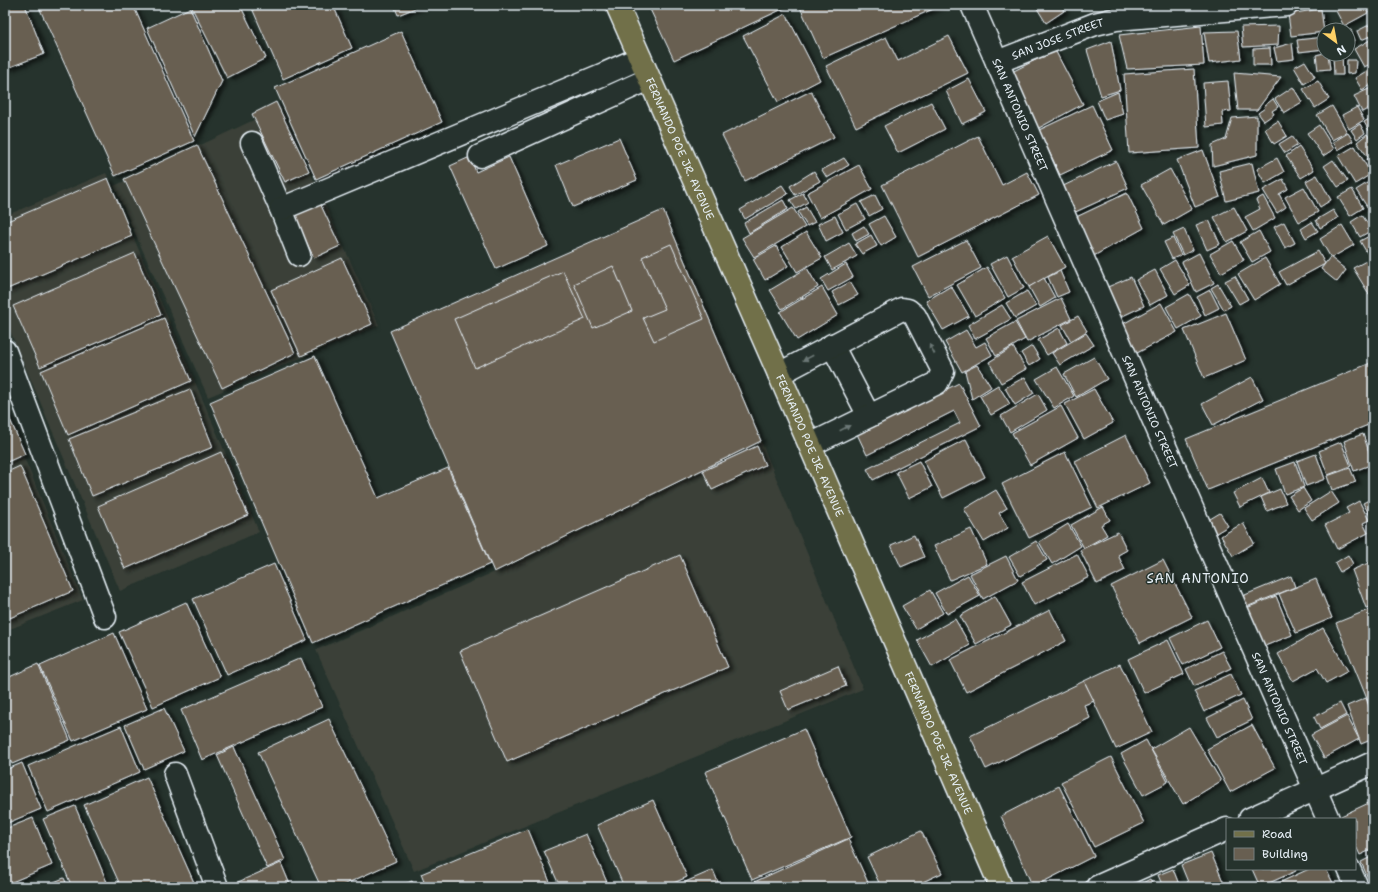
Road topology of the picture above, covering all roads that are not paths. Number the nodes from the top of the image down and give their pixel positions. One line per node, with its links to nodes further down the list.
1 (617, 5): 5 (main road, FERNANDO POE JR. AVENUE)
2 (972, 5): 6 (street, SAN ANTONIO STREET)
3 (1288, 5): 4 (street, SAN JOSE STREET)
4 (1114, 12): 6 (street, SAN JOSE STREET)
5 (640, 58): 7 (main road, FERNANDO POE JR. AVENUE); 10 (street)
6 (997, 62): 20 (street, SAN ANTONIO STREET)
7 (650, 79): 9 (street); 14 (main road, FERNANDO POE JR. AVENUE)
8 (252, 143): 10 (street)
9 (480, 156)
10 (282, 209): 11 (street)
11 (299, 255)
12 (832, 346): 14 (street, one-way to 14); 15 (street); 15 (street, one-way to 12)
13 (5, 351): 17 (street)
14 (779, 374): 16 (main road, FERNANDO POE JR. AVENUE)
15 (869, 416): 16 (street, one-way to 15)
16 (810, 446): 26 (main road, FERNANDO POE JR. AVENUE)
17 (105, 616)
18 (1373, 763): 20 (street)
19 (175, 774): 25 (street)
20 (1315, 790): 21 (street); 22 (street, SAN ANTONIO STREET)
21 (1252, 818)
22 (1328, 818)
23 (1226, 829): 27 (street)
24 (1349, 870): 28 (street)
25 (218, 887)
26 (1001, 887)
27 (1097, 887)
28 (1357, 887)

